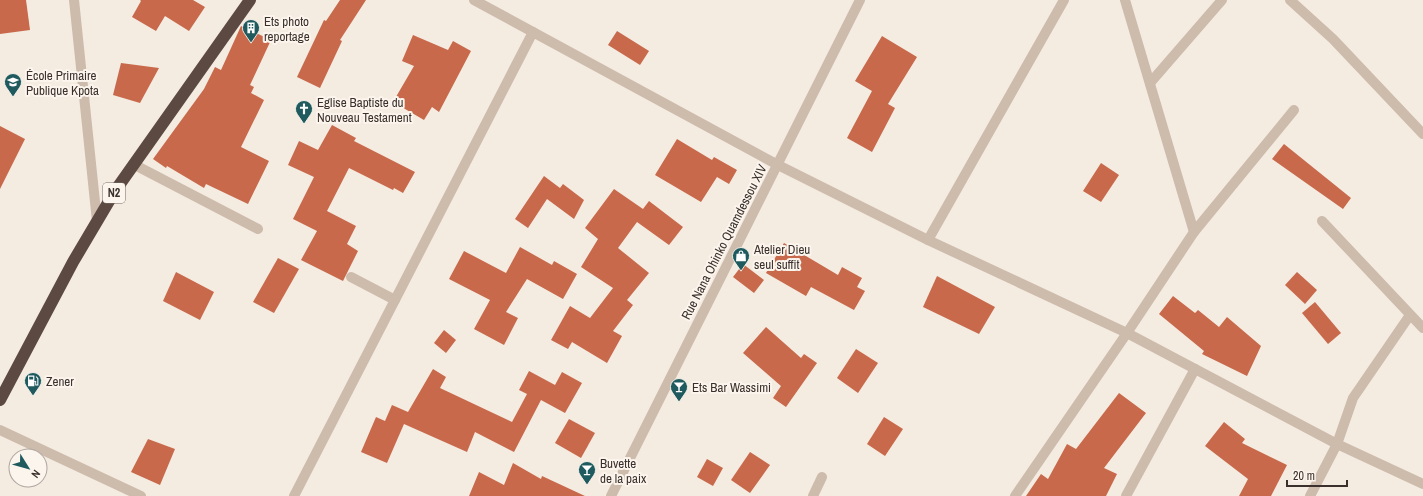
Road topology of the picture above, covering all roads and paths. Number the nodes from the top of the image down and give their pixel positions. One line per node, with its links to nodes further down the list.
1 (74, 0): 15 (street)
2 (250, 0): 13 (highway, N2)
3 (474, 0): 9 (street)
4 (860, 0): 14 (street, Rue Nana Ohinko Quamdessou XIV)
5 (1064, 0): 19 (street)
6 (1125, 0): 10 (street)
7 (1222, 0): 10 (street)
8 (1290, 0): 12 (street)
9 (534, 32): 14 (street); 21 (street)
10 (1150, 82): 18 (street)
11 (1294, 110): 18 (street)
12 (1423, 134)
13 (133, 164): 15 (highway, N2); 17 (street)
14 (778, 165): 19 (street); 33 (street, Rue Nana Ohinko Quamdessou XIV)
15 (97, 221): 26 (highway, N2)
16 (1322, 222): 22 (street)
17 (258, 229)
18 (1194, 232): 24 (street)
19 (928, 240): 24 (street)
20 (351, 277): 21 (street)
21 (395, 300): 32 (street)
22 (1410, 315): 23 (street); 28 (street)
23 (1423, 328)
24 (1127, 333): 25 (street); 35 (street)
25 (1195, 369): 28 (street); 36 (street)
26 (0, 400)
27 (0, 430): 31 (street)
28 (1337, 444): 30 (street); 37 (street)
29 (822, 477): 34 (street)
30 (1423, 484)
31 (141, 496)
32 (294, 496)
33 (611, 496)
34 (813, 496)
35 (1015, 496)
36 (1126, 496)
37 (1310, 496)

